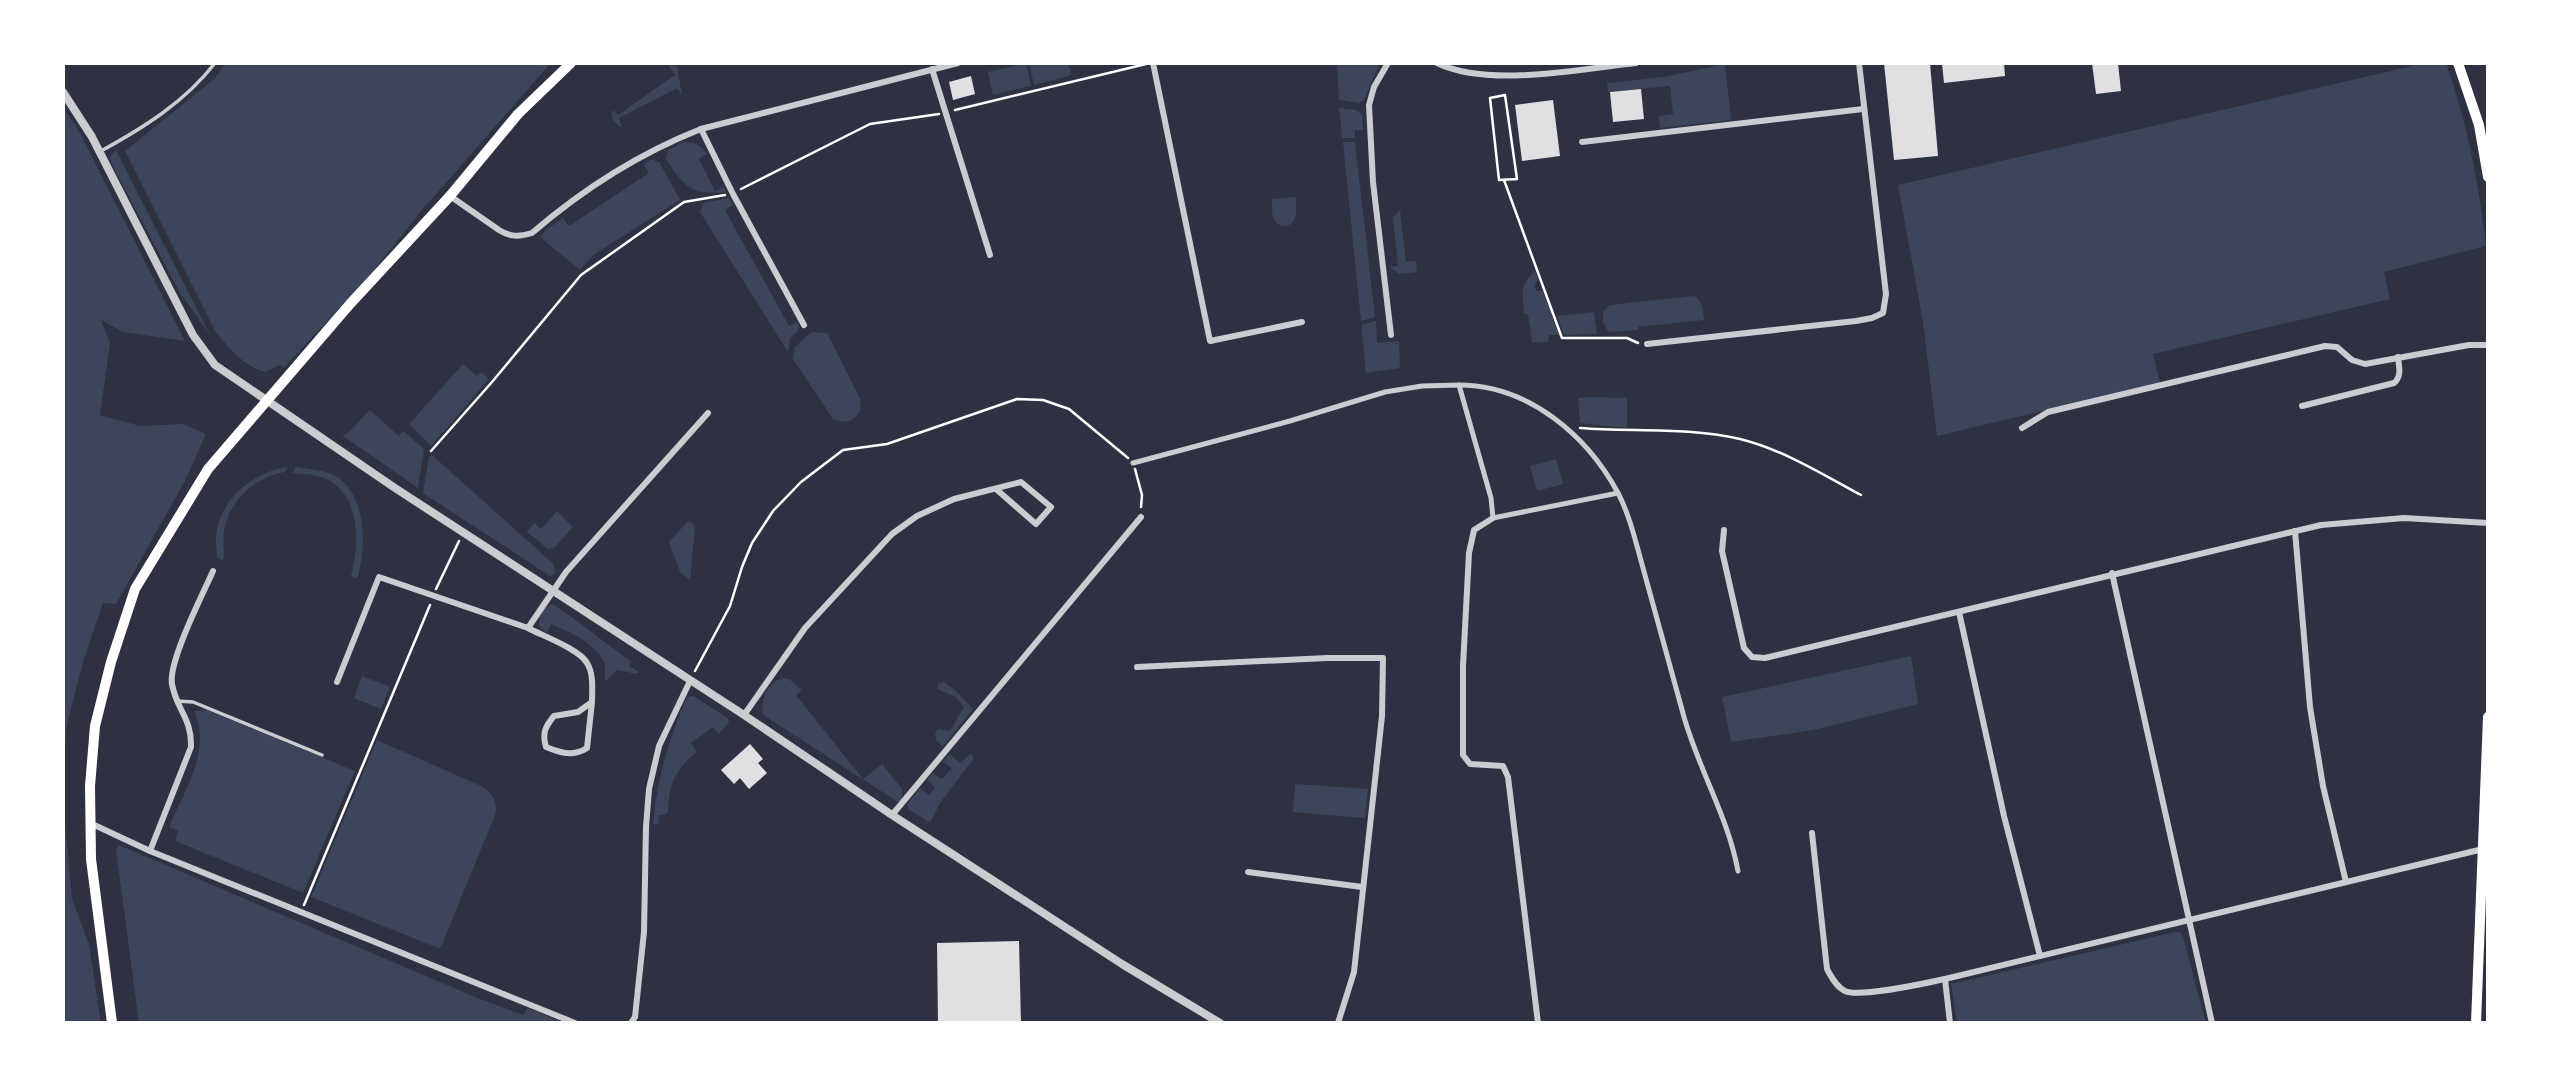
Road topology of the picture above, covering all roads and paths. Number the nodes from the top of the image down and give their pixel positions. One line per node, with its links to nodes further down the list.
1 (215, 63): 17 (lane)
2 (571, 63): 21 (main road)
3 (958, 63): 10 (street)
4 (1151, 63): 13 (path); 23 (street)
5 (1388, 63): 25 (street)
6 (1437, 63): 7 (street)
7 (1636, 63)
8 (1859, 63): 12 (street)
9 (2458, 63): 14 (main road)
10 (932, 69): 13 (street); 15 (street)
11 (63, 92): 17 (street)
12 (1863, 109): 16 (street); 26 (street)
13 (944, 113): 20 (path); 22 (street)
14 (2483, 123): 18 (main road)
15 (701, 129): 20 (street); 21 (street)
16 (1582, 142)
17 (100, 152): 30 (street)
18 (2488, 177)
19 (1504, 180): 19 (path); 26 (path)
20 (733, 194): 24 (street); 35 (path)
21 (450, 196): 30 (main road)
22 (990, 255)
23 (1302, 321)
24 (804, 325)
25 (1391, 335)
26 (1647, 344)
27 (2488, 345): 28 (street)
28 (2398, 357): 31 (street); 34 (street)
29 (1459, 385): 33 (street); 36 (street); 41 (street)
30 (265, 401): 45 (street); 61 (main road)
31 (2302, 406)
32 (708, 413): 48 (street)
33 (1566, 427): 38 (street); 39 (path)
34 (2022, 428)
35 (431, 451)
36 (1133, 463): 40 (path); 53 (path)
37 (996, 489): 37 (street); 57 (street)
38 (1618, 493): 41 (street); 65 (street)
39 (1861, 495)
40 (1141, 517): 60 (street)
41 (1493, 518): 78 (street)
42 (2488, 523): 44 (street)
43 (1724, 530): 50 (street)
44 (2295, 531): 47 (street); 67 (street)
45 (463, 532): 48 (street); 49 (path)
46 (213, 570): 55 (street)
47 (2112, 573): 50 (street); 70 (street)
48 (552, 591): 51 (street); 53 (street)
49 (434, 594): 51 (street); 54 (street); 69 (path)
50 (1959, 612): 71 (street)
51 (528, 628): 56 (street)
52 (1137, 667): 68 (street)
53 (690, 681): 57 (street); 75 (street)
54 (337, 682)
55 (177, 701): 59 (lane); 64 (street)
56 (592, 702): 56 (street)
57 (744, 715): 60 (street)
58 (2488, 716): 63 (main road)
59 (322, 755)
60 (892, 814): 76 (street)
61 (90, 823): 64 (street); 73 (main road)
62 (1812, 833): 72 (street)
63 (2483, 849): 67 (street); 81 (main road)
64 (150, 851): 69 (street)
65 (1738, 871)
66 (1248, 872): 68 (street)
67 (2346, 882): 70 (street)
68 (1362, 887): 77 (street)
69 (301, 912): 74 (street)
70 (2189, 920): 71 (street); 80 (street)
71 (2040, 956): 72 (street)
72 (1945, 979): 79 (street)
73 (112, 1023)
74 (575, 1023)
75 (631, 1023)
76 (1220, 1023)
77 (1338, 1023)
78 (1538, 1023)
79 (1950, 1023)
80 (2212, 1023)
81 (2476, 1023)

